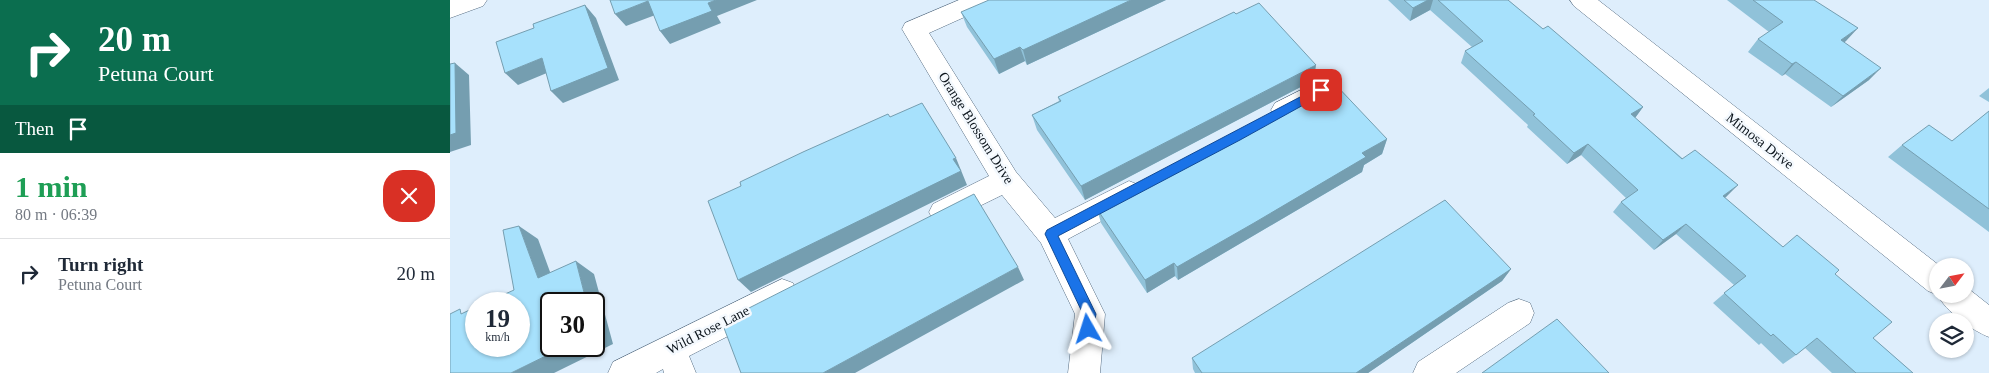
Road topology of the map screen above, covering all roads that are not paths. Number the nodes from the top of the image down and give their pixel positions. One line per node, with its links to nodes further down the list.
1 (475, 0): 4 (street)
2 (981, 0): 7 (street, Orange Blossom Drive)
3 (1582, 0): 11 (street, Mimosa Drive)
4 (450, 9)
5 (1321, 90): 6 (street)
6 (1262, 123)
7 (1006, 180): 9 (street); 10 (street, Orange Blossom Drive)
8 (1148, 183): 10 (street)
9 (918, 224)
10 (1051, 234): 18 (street, Orange Blossom Drive)
11 (1929, 275)
12 (804, 282): 16 (street, Wild Rose Lane)
13 (1963, 303): 15 (street)
14 (1519, 313): 19 (street)
15 (1989, 323)
16 (675, 361): 17 (street, Wild Rose Lane)
17 (624, 373)
18 (1084, 373)
19 (1429, 373)

